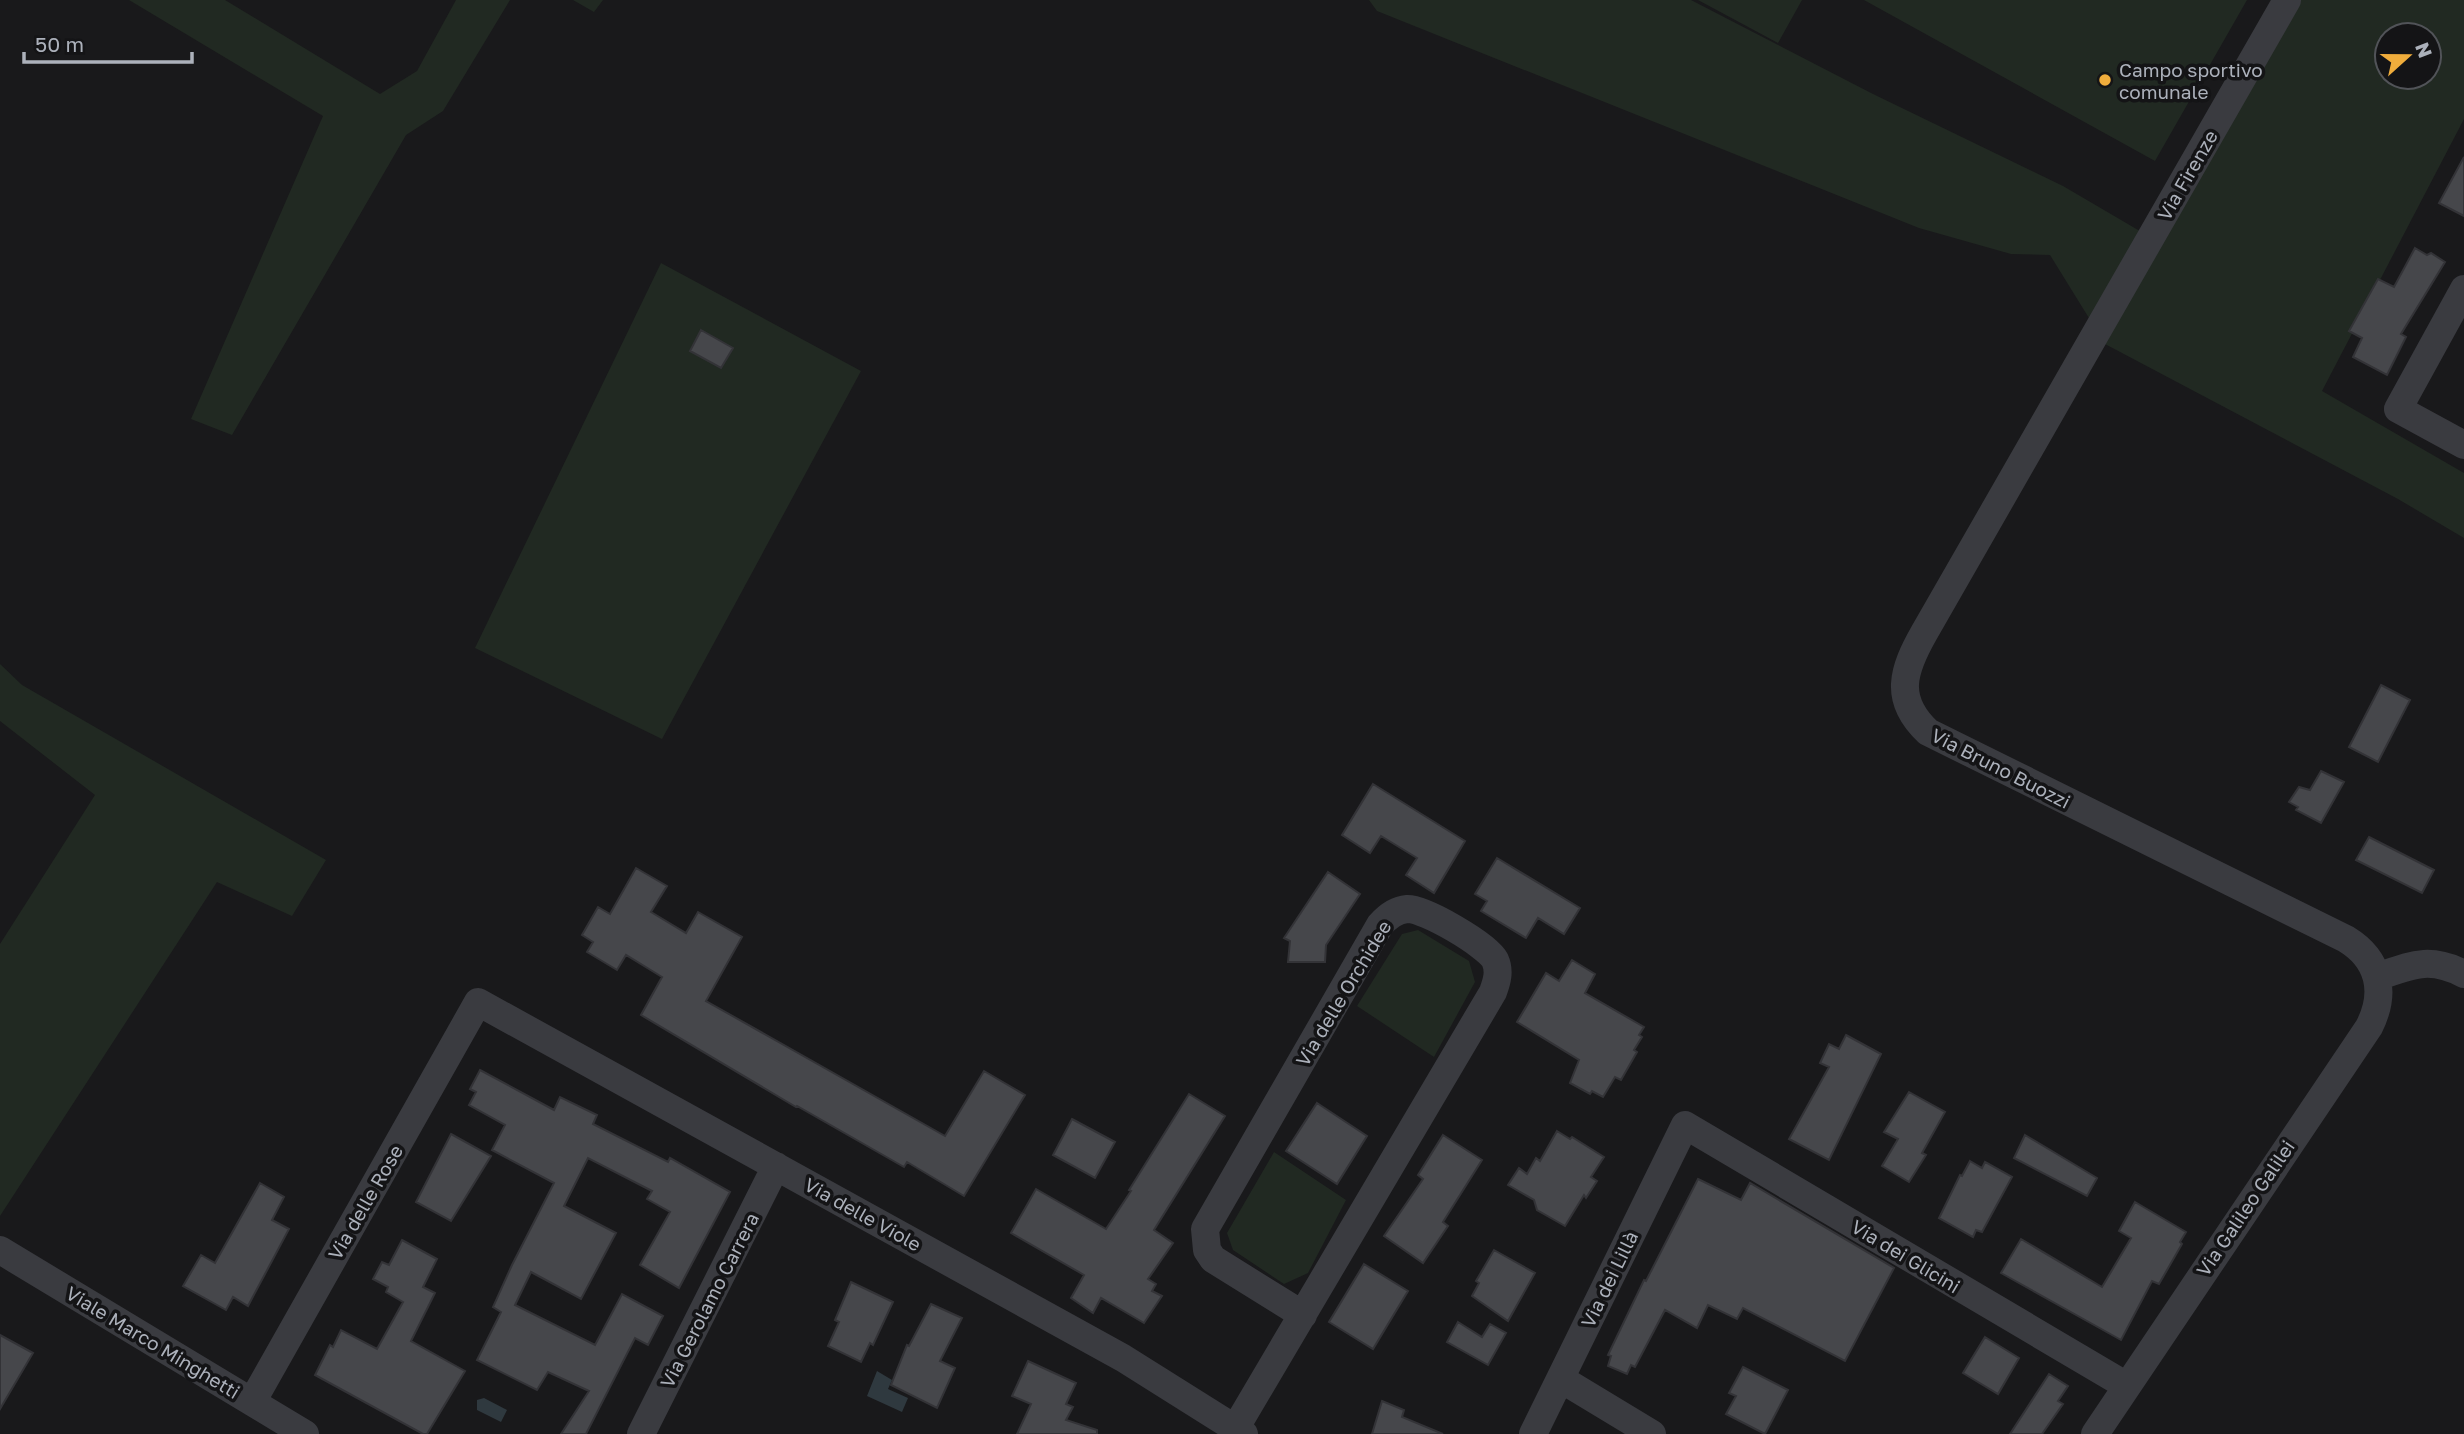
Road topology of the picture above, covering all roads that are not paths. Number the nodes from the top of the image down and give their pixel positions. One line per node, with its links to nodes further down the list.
1 (2287, 0): 3 (street, Via Firenze)
2 (2464, 289): 4 (street)
3 (2108, 313): 6 (street, Via Bruno Buozzi)
4 (2464, 445)
5 (2464, 974): 6 (street)
6 (2378, 977): 13 (street, Via Galileo Galilei)
7 (478, 1002): 9 (street, Via delle Viole); 14 (street, Via delle Rose)
8 (1685, 1125): 12 (street, Via dei Lillà); 13 (street, Via dei Glicini)
9 (776, 1166): 15 (street, Via delle Viole); 17 (street, Via Gerolamo Carrera)
10 (0, 1250): 14 (street, Viale Marco Minghetti)
11 (1303, 1315): 11 (street, Via delle Orchidee); 15 (street, Via delle Orchidee)
12 (1560, 1378): 18 (street, Via dei Lillà); 19 (street)
13 (2127, 1386): 20 (street, Via Galileo Galilei)
14 (252, 1402): 16 (street, Viale Marco Minghetti)
15 (1237, 1432)
16 (305, 1434)
17 (641, 1434)
18 (1534, 1434)
19 (1652, 1434)
20 (2095, 1434)

